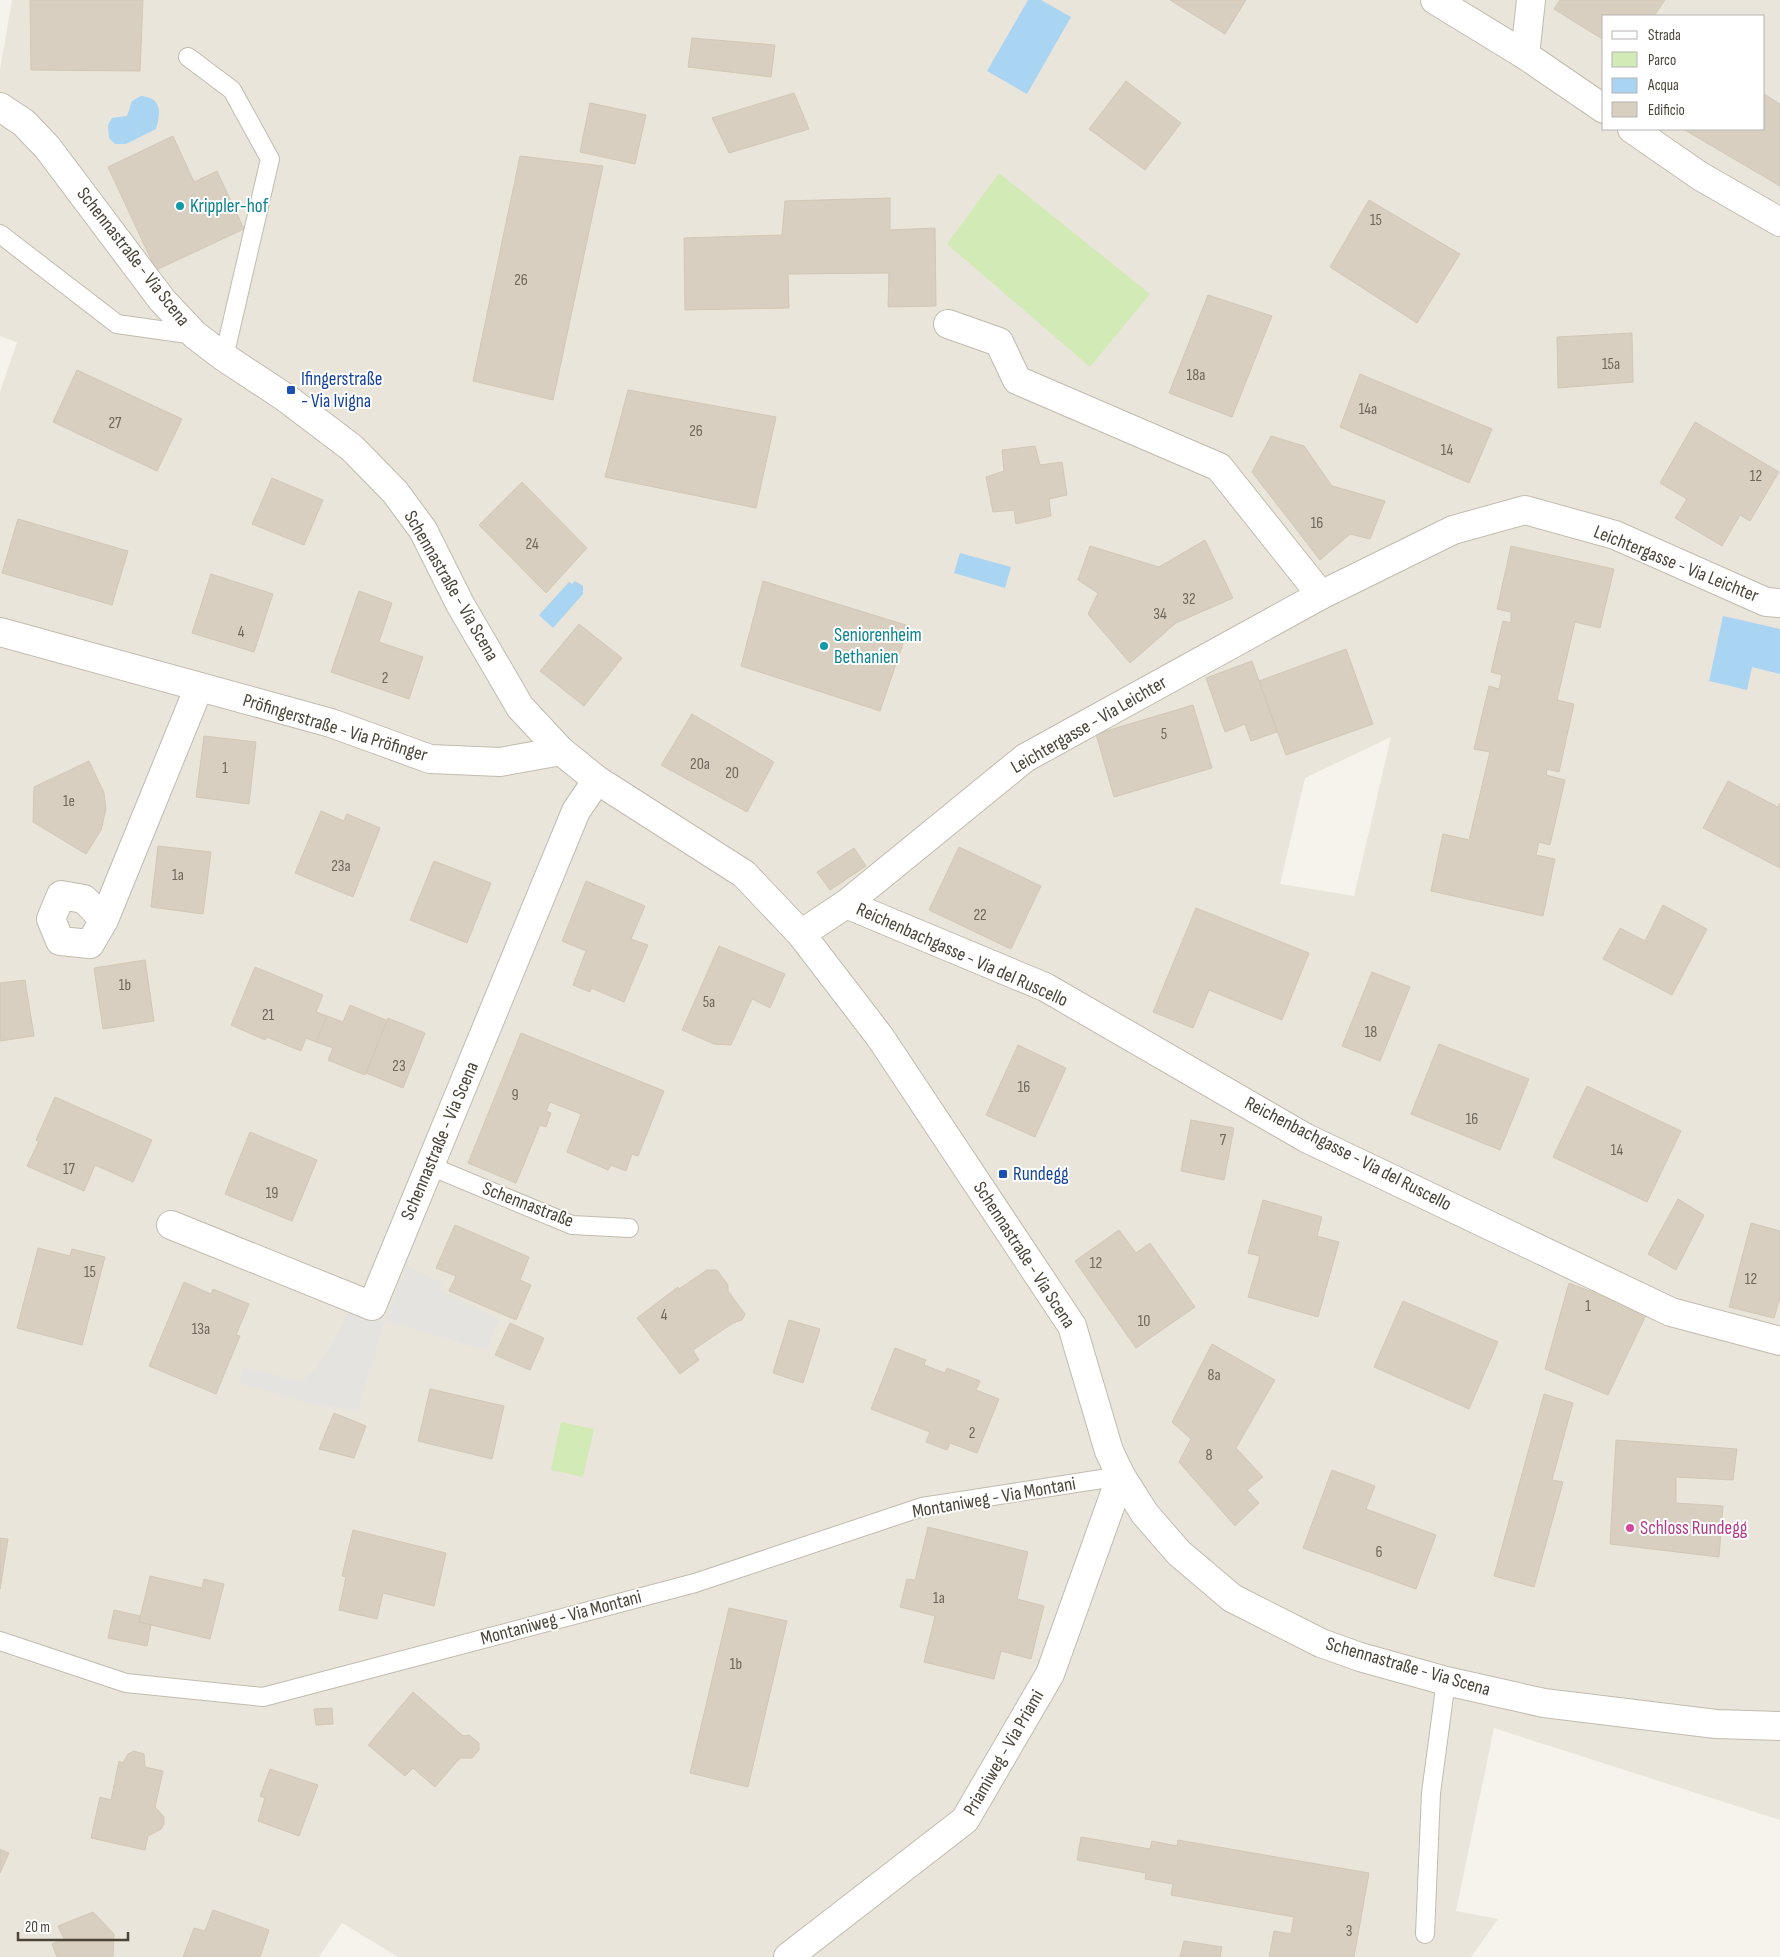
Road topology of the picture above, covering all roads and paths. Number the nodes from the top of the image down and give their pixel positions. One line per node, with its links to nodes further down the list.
1 (1435, 0): 3 (street)
2 (1531, 0): 3 (street)
3 (1525, 55): 6 (street)
4 (188, 57): 12 (lane)
5 (0, 107): 11 (street, Schennastraße - Via Scena)
6 (1602, 109)
7 (1633, 130): 8 (street)
8 (1780, 222)
9 (0, 234): 11 (lane)
10 (948, 324): 13 (street)
11 (195, 335): 12 (street, Schennastraße - Via Scena)
12 (224, 357): 17 (street, Schennastraße - Via Scena)
13 (1321, 595): 14 (street, Leichtergasse - Via Leichter); 19 (street, Leichtergasse - Via Leichter)
14 (1780, 603)
15 (0, 632): 16 (street, Pröfingerstraße - Via Pröfinger)
16 (199, 687): 17 (street, Pröfingerstraße - Via Pröfinger); 20 (street)
17 (561, 751): 18 (street, Schennastraße - Via Scena)
18 (598, 780): 21 (street, Schennastraße - Via Scena); 22 (street, Schennastraße - Via Scena)
19 (846, 904): 21 (street, Leichtergasse - Via Leichter); 25 (street, Reichenbachgasse - Via del Ruscello)
20 (104, 920)
21 (802, 934): 26 (street, Schennastraße - Via Scena)
22 (430, 1166): 23 (street, Schennastraße - Via Scena); 24 (lane, Schennastraße)
23 (170, 1225)
24 (629, 1228)
25 (1780, 1341)
26 (1122, 1476): 27 (lane, Montaniweg - Via Montani); 28 (street, Schennastraße - Via Scena); 31 (street, Priamiweg - Via Priami)
27 (0, 1641)
28 (1446, 1681): 29 (street, Schennastraße - Via Scena); 30 (lane)
29 (1780, 1726)
30 (1425, 1934)
31 (788, 1957)

